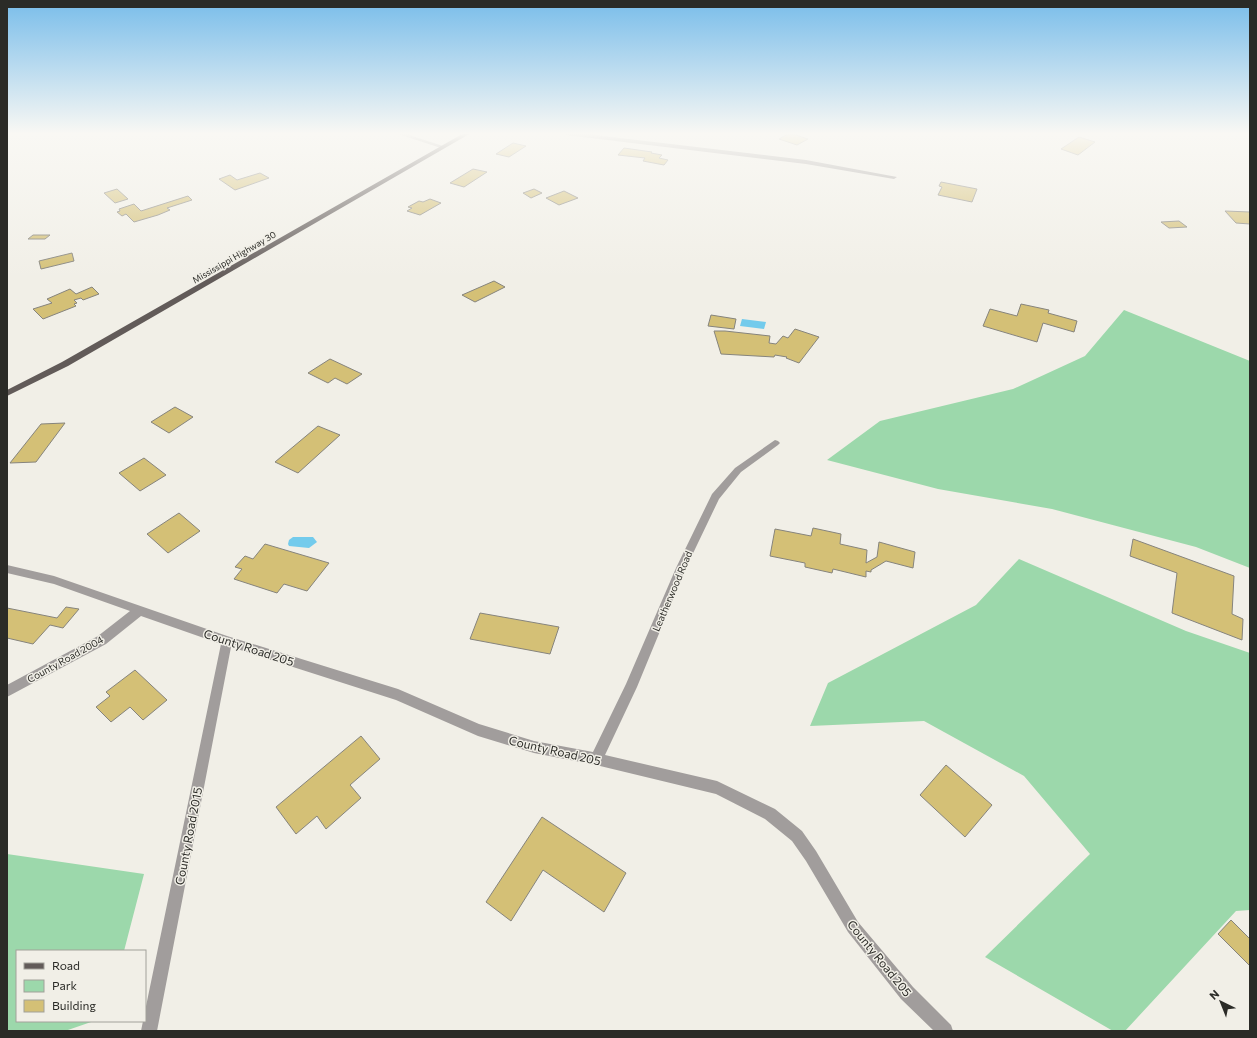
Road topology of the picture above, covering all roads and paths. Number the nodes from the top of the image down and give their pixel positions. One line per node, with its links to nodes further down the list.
1 (382, 181): 2 (main road, Mississippi Highway 30)
2 (7, 394)
3 (775, 443): 8 (street, Leatherwood Road)
4 (7, 569): 5 (street, County Road 205)
5 (140, 610): 6 (street, County Road 205); 7 (street, County Road 2004)
6 (226, 641): 8 (street, County Road 205); 9 (street, County Road 2015)
7 (7, 691)
8 (596, 758): 10 (street, County Road 205)
9 (149, 1031)
10 (945, 1031)

